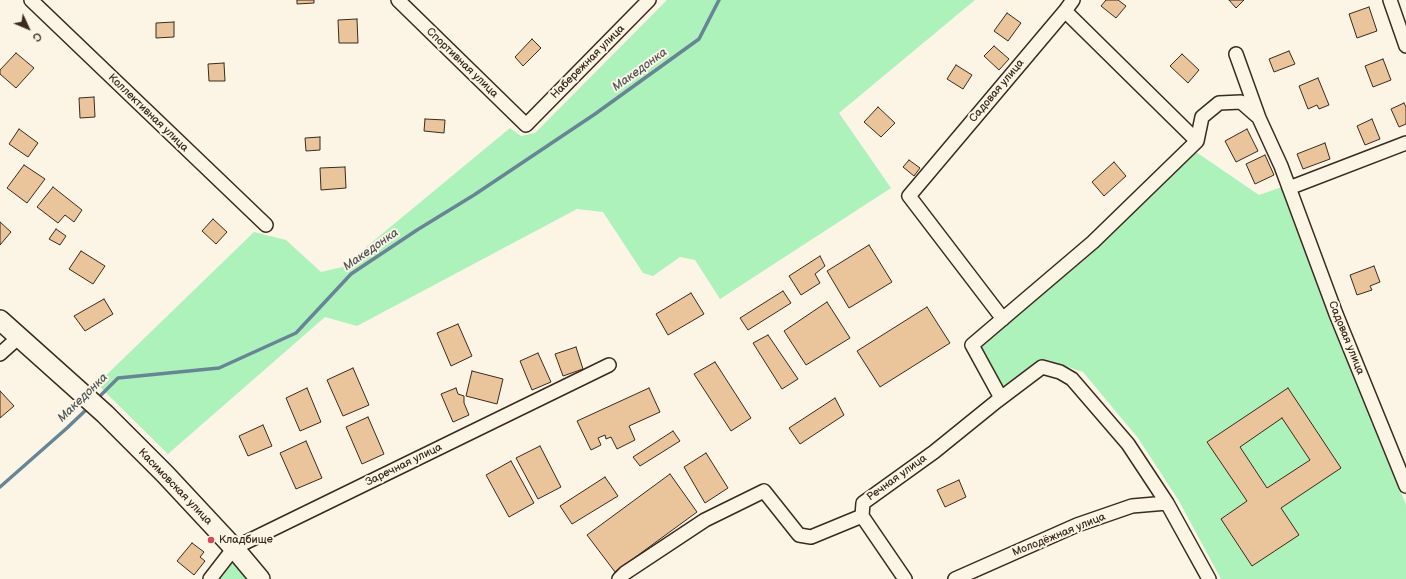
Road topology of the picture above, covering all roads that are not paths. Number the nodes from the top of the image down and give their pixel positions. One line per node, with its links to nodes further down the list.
1 (31, 0): 14 (street, Коллективная улица)
2 (398, 0): 10 (street, Спортивная улица)
3 (649, 0): 10 (street, Набережная улица)
4 (1074, 0): 6 (street)
5 (1390, 0): 7 (street)
6 (1065, 11): 11 (street); 15 (street, Садовая улица)
7 (1406, 46)
8 (1236, 54): 9 (street, Садовая улица)
9 (1259, 118): 11 (street); 13 (street, Садовая улица)
10 (526, 125)
11 (1197, 141): 15 (street)
12 (1406, 143): 13 (street)
13 (1289, 188): 21 (street, Садовая улица)
14 (266, 225)
15 (1003, 319): 20 (street)
16 (0, 320): 17 (main road, Касимовская улица)
17 (19, 337): 18 (street); 24 (main road, Касимовская улица)
18 (0, 354)
19 (609, 365): 24 (street, Заречная улица)
20 (1001, 398): 22 (street, Речная улица); 23 (street, Речная улица)
21 (1406, 486)
22 (1167, 503): 29 (street, Молодёжная улица); 30 (street)
23 (862, 516): 27 (street, Речная улица); 28 (street)
24 (234, 548): 25 (street, Заречная улица); 26 (main road, Касимовская улица)
25 (210, 579)
26 (260, 579)
27 (619, 579)
28 (905, 579)
29 (955, 579)
30 (1209, 579)

